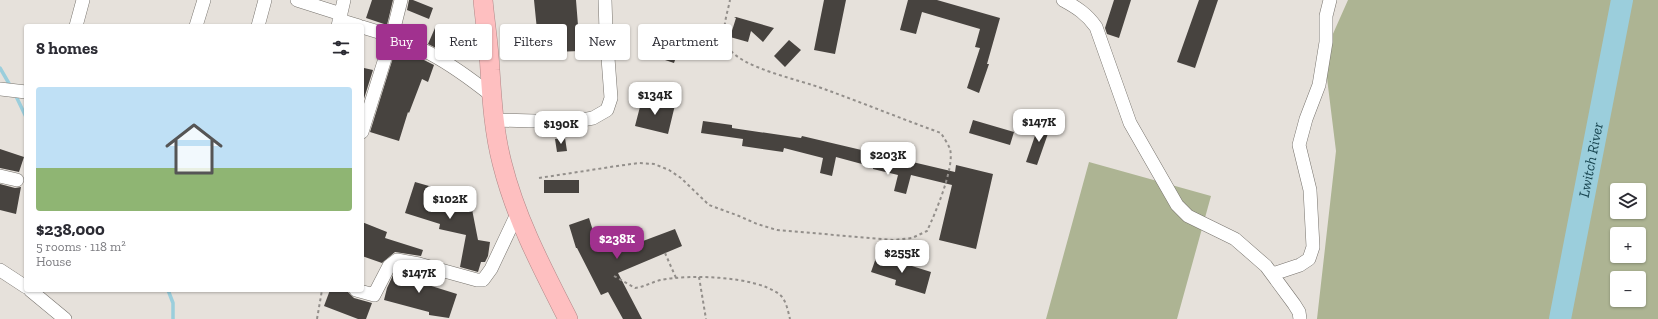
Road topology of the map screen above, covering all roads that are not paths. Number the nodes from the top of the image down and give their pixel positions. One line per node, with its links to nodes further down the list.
1 (83, 0): 12 (street)
2 (204, 0): 13 (street)
3 (265, 0): 14 (street)
4 (297, 0): 11 (street)
5 (344, 0): 11 (street)
6 (400, 0): 16 (street)
7 (482, 0): 23 (highway)
8 (605, 0): 24 (street)
9 (1063, 0): 30 (street)
10 (1330, 0): 30 (street)
11 (339, 20): 15 (street)
12 (77, 24)
13 (197, 24)
14 (259, 24)
15 (354, 24)
16 (395, 24)
17 (364, 27): 18 (street)
18 (376, 31)
19 (427, 52): 23 (street)
20 (384, 60): 25 (street)
21 (0, 89): 22 (street)
22 (24, 92)
23 (491, 95): 24 (highway)
24 (494, 120): 28 (highway)
25 (364, 126)
26 (0, 176): 27 (street)
27 (17, 180)
28 (517, 214): 33 (street); 35 (highway)
29 (0, 270): 31 (street)
30 (1272, 274): 36 (street)
31 (24, 286)
32 (32, 292): 34 (street)
33 (363, 292)
34 (65, 319)
35 (568, 319)
36 (1300, 319)

